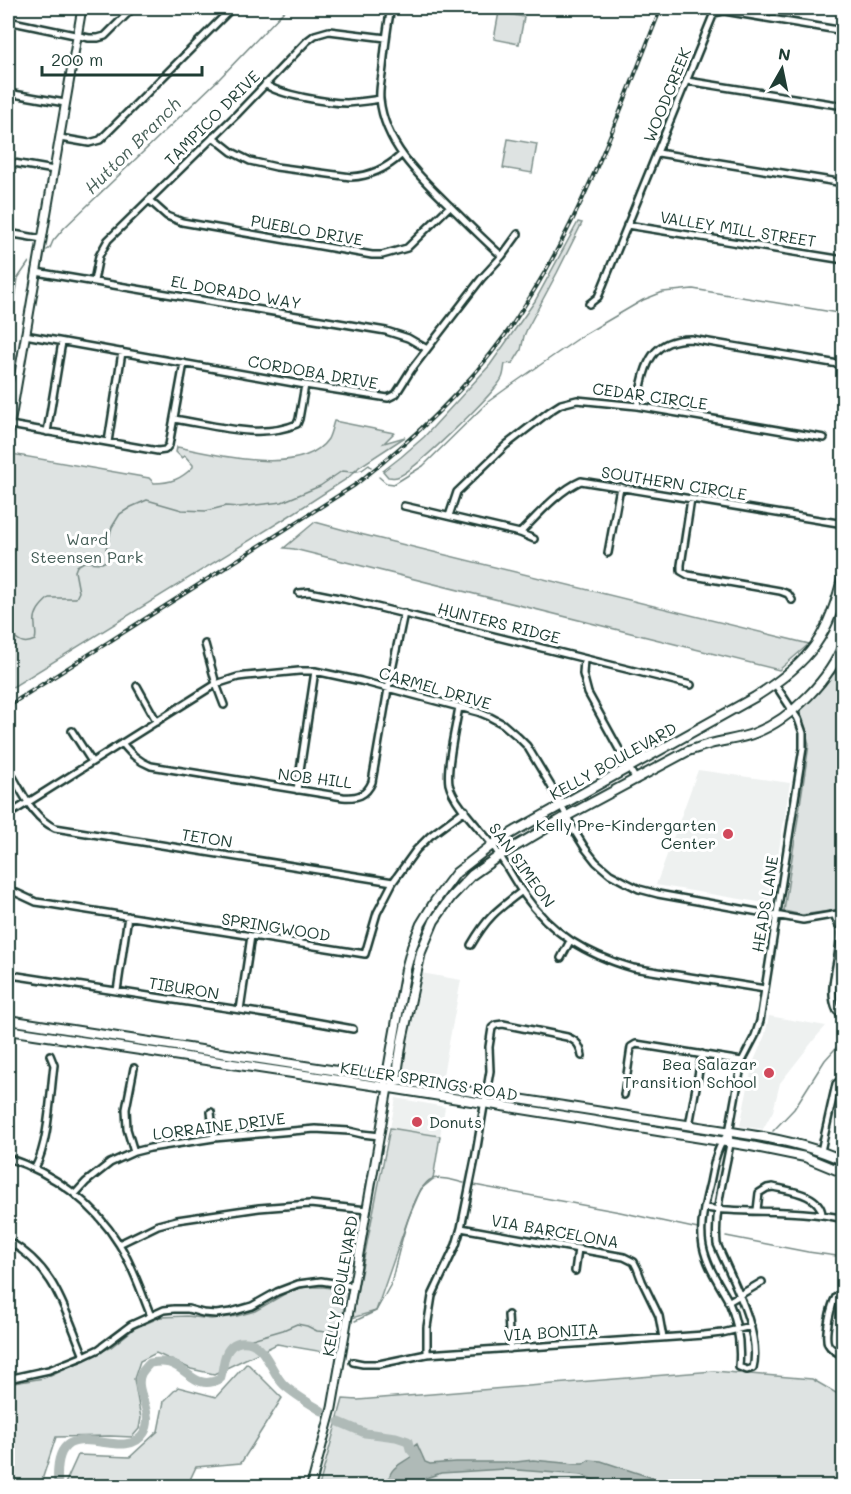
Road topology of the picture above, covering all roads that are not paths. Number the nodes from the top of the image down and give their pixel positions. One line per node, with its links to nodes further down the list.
1 (82, 8): 7 (street)
2 (133, 8): 7 (street)
3 (232, 8): 16 (street)
4 (391, 8): 8 (street)
5 (8, 21): 7 (street)
6 (843, 30): 9 (street, WOODCREEK)
7 (77, 35): 13 (street)
8 (386, 38): 10 (street, TAMPICO DRIVE); 12 (street)
9 (687, 81): 14 (street); 17 (street, WOODCREEK)
10 (265, 84): 12 (street); 15 (street, TAMPICO DRIVE)
11 (8, 93): 13 (street)
12 (380, 99): 18 (street)
13 (65, 103): 16 (street)
14 (843, 106)
15 (213, 137): 18 (street); 22 (street, TAMPICO DRIVE)
16 (60, 138): 20 (street)
17 (657, 153): 21 (street); 24 (street, WOODCREEK)
18 (401, 155): 23 (street)
19 (8, 162): 20 (street)
20 (54, 170): 27 (street)
21 (843, 183)
22 (149, 200): 23 (street, PUEBLO DRIVE); 31 (street, TAMPICO DRIVE)
23 (450, 206): 28 (street)
24 (627, 225): 29 (street, VALLEY MILL STREET); 32 (street, WOODCREEK)
25 (8, 234): 27 (street)
26 (518, 234): 28 (street, CORDOBA DRIVE)
27 (42, 239): 30 (street)
28 (502, 256): 35 (street, CORDOBA DRIVE)
29 (843, 260)
30 (36, 272): 31 (street, EL DORADO WAY); 33 (street)
31 (94, 281): 35 (street, EL DORADO WAY)
32 (589, 304)
33 (25, 335): 34 (street, CORDOBA DRIVE); 40 (street)
34 (62, 342): 36 (street, CORDOBA DRIVE); 45 (street)
35 (427, 350): 41 (street, CORDOBA DRIVE)
36 (122, 352): 37 (street, CORDOBA DRIVE); 48 (street)
37 (184, 363): 41 (street, CORDOBA DRIVE); 43 (street)
38 (843, 365): 42 (street)
39 (8, 385): 40 (street)
40 (16, 385): 44 (street)
41 (305, 385): 43 (street)
42 (638, 406): 47 (street, CEDAR CIRCLE); 52 (street, CEDAR CIRCLE)
43 (174, 419): 48 (street)
44 (9, 425): 45 (street); 46 (street)
45 (47, 432): 48 (street)
46 (8, 437)
47 (824, 438)
48 (108, 442)
49 (620, 487): 50 (street, SOUTHERN CIRCLE); 54 (street, SOUTHERN CIRCLE); 56 (street)
50 (692, 499): 53 (street, SOUTHERN CIRCLE); 59 (street)
51 (404, 506): 52 (street)
52 (448, 516): 54 (street)
53 (843, 524)
54 (520, 533): 55 (street)
55 (534, 540)
56 (608, 553)
57 (843, 571): 67 (main road, KELLY BOULEVARD)
58 (299, 593): 60 (street, HUNTERS RIDGE)
59 (792, 600)
60 (404, 613): 63 (street, HUNTERS RIDGE); 69 (street, NOB HILL)
61 (843, 642): 72 (main road, KELLY BOULEVARD)
62 (205, 644): 65 (street)
63 (584, 659): 66 (street, HUNTERS RIDGE); 77 (street)
64 (315, 671): 65 (street, CARMEL DRIVE); 69 (street, CARMEL DRIVE); 80 (street)
65 (216, 684): 70 (street); 73 (street, CARMEL DRIVE)
66 (691, 684)
67 (775, 684): 72 (street, HEADS LANE); 77 (main road, KELLY BOULEVARD)
68 (137, 687): 73 (street)
69 (388, 689): 71 (street, CARMEL DRIVE); 80 (street, NOB HILL)
70 (224, 705)
71 (459, 707): 82 (street, CARMEL DRIVE); 83 (street, SAN SIMEON)
72 (793, 710): 79 (main road, KELLY BOULEVARD); 92 (street, HEADS LANE)
73 (158, 722): 75 (street, CARMEL DRIVE)
74 (72, 731): 76 (street)
75 (122, 743): 76 (street, CARMEL DRIVE); 80 (street, NOB HILL)
76 (92, 762): 81 (street, CARMEL DRIVE)
77 (628, 767): 79 (street); 82 (main road, KELLY BOULEVARD)
78 (8, 769): 81 (street, TETON)
79 (636, 780): 85 (main road, KELLY BOULEVARD)
80 (297, 790)
81 (28, 801): 84 (street, CARMEL DRIVE); 88 (street, TETON)
82 (561, 805): 85 (street, CARMEL DRIVE); 86 (main road, KELLY BOULEVARD)
83 (465, 810): 86 (street, SAN SIMEON); 88 (street, SPRINGWOOD)
84 (8, 815)
85 (567, 816): 87 (main road, KELLY BOULEVARD); 92 (street, CARMEL DRIVE)
86 (492, 845): 87 (street, SAN SIMEON); 102 (main road, KELLY BOULEVARD)
87 (499, 856): 90 (street, SAN SIMEON); 103 (main road, KELLY BOULEVARD)
88 (393, 882): 95 (street, SPRINGWOOD)
89 (8, 889): 93 (street, SPRINGWOOD)
90 (522, 891): 96 (street, SAN SIMEON); 97 (street)
91 (843, 913): 94 (street, CARMEL DRIVE)
92 (777, 915): 94 (street, CARMEL DRIVE); 100 (street, HEADS LANE)
93 (128, 916): 95 (street, SPRINGWOOD); 101 (street)
94 (835, 916): 105 (street)
95 (251, 936): 104 (street)
96 (570, 940): 98 (street); 100 (street, SAN SIMEON)
97 (471, 945)
98 (561, 958)
99 (11, 975): 101 (street, TIBURON)
100 (765, 989): 112 (street, HEADS LANE)
101 (117, 991): 104 (street, TIBURON)
102 (401, 997): 103 (main road); 115 (main road, KELLY BOULEVARD)
103 (411, 999): 116 (main road, KELLY BOULEVARD)
104 (240, 1010): 107 (street, TIBURON)
105 (837, 1011)
106 (8, 1020): 115 (main road, KELLER SPRINGS ROAD)
107 (353, 1029)
108 (8, 1030): 117 (main road, KELLER SPRINGS ROAD)
109 (702, 1054): 112 (street); 119 (street); 124 (street)
110 (50, 1055): 134 (street)
111 (582, 1056): 118 (street)
112 (742, 1061): 125 (street, HEADS LANE)
113 (134, 1068): 131 (street)
114 (843, 1077): 130 (street)
115 (386, 1078): 116 (main road, KELLER SPRINGS ROAD); 117 (main road, KELLY BOULEVARD)
116 (396, 1080): 117 (main road); 118 (main road, KELLER SPRINGS ROAD)
117 (388, 1088): 120 (main road, KELLER SPRINGS ROAD); 126 (street, KELLY BOULEVARD)
118 (486, 1094): 120 (street); 122 (main road, KELLER SPRINGS ROAD)
119 (624, 1095)
120 (484, 1104): 123 (main road, KELLER SPRINGS ROAD); 143 (street)
121 (211, 1112): 127 (street)
122 (606, 1113): 123 (main road); 124 (main road, KELLER SPRINGS ROAD)
123 (604, 1123): 128 (main road, KELLER SPRINGS ROAD)
124 (689, 1126): 125 (main road, KELLER SPRINGS ROAD)
125 (729, 1132): 128 (street); 129 (street); 130 (main road, KELLER SPRINGS ROAD)
126 (380, 1136): 127 (street, LORRAINE DRIVE); 139 (street, KELLY BOULEVARD)
127 (214, 1138): 131 (street, LORRAINE DRIVE)
128 (721, 1142): 129 (main road, KELLER SPRINGS ROAD); 137 (street)
129 (730, 1144): 135 (main road, KELLER SPRINGS ROAD); 138 (street)
130 (821, 1151): 133 (main road, KELLER SPRINGS ROAD)
131 (134, 1152): 136 (street, LORRAINE DRIVE)
132 (8, 1158): 134 (street)
133 (843, 1161)
134 (35, 1168): 136 (street)
135 (843, 1173)
136 (75, 1194): 145 (street)
137 (705, 1208): 138 (street); 152 (street)
138 (718, 1209): 140 (street); 150 (street)
139 (367, 1210): 145 (street); 149 (street, KELLY BOULEVARD)
140 (756, 1210): 141 (street); 141 (street)
141 (822, 1214): 142 (street)
142 (843, 1220)
143 (461, 1228): 146 (street, VIA BARCELONA); 159 (street)
144 (8, 1241): 160 (street)
145 (119, 1244): 154 (street)
146 (579, 1249): 147 (street); 157 (street, VIA BARCELONA)
147 (575, 1271)
148 (762, 1282): 150 (street)
149 (353, 1286): 154 (street); 165 (street, KELLY BOULEVARD)
150 (739, 1295): 152 (street); 155 (street)
151 (843, 1296): 161 (street)
152 (728, 1302): 156 (street)
153 (508, 1315): 158 (street)
154 (151, 1316): 160 (street)
155 (751, 1326): 156 (street, VIA BONITA); 156 (street)
156 (738, 1329): 157 (street, VIA BONITA)
157 (663, 1338): 158 (street, VIA BONITA)
158 (510, 1349): 159 (street, VIA BONITA)
159 (427, 1354): 162 (street, VIA BONITA)
160 (84, 1356): 164 (street)
161 (843, 1356)
162 (353, 1362)
163 (8, 1370): 164 (street)
164 (9, 1379)
165 (310, 1486)

